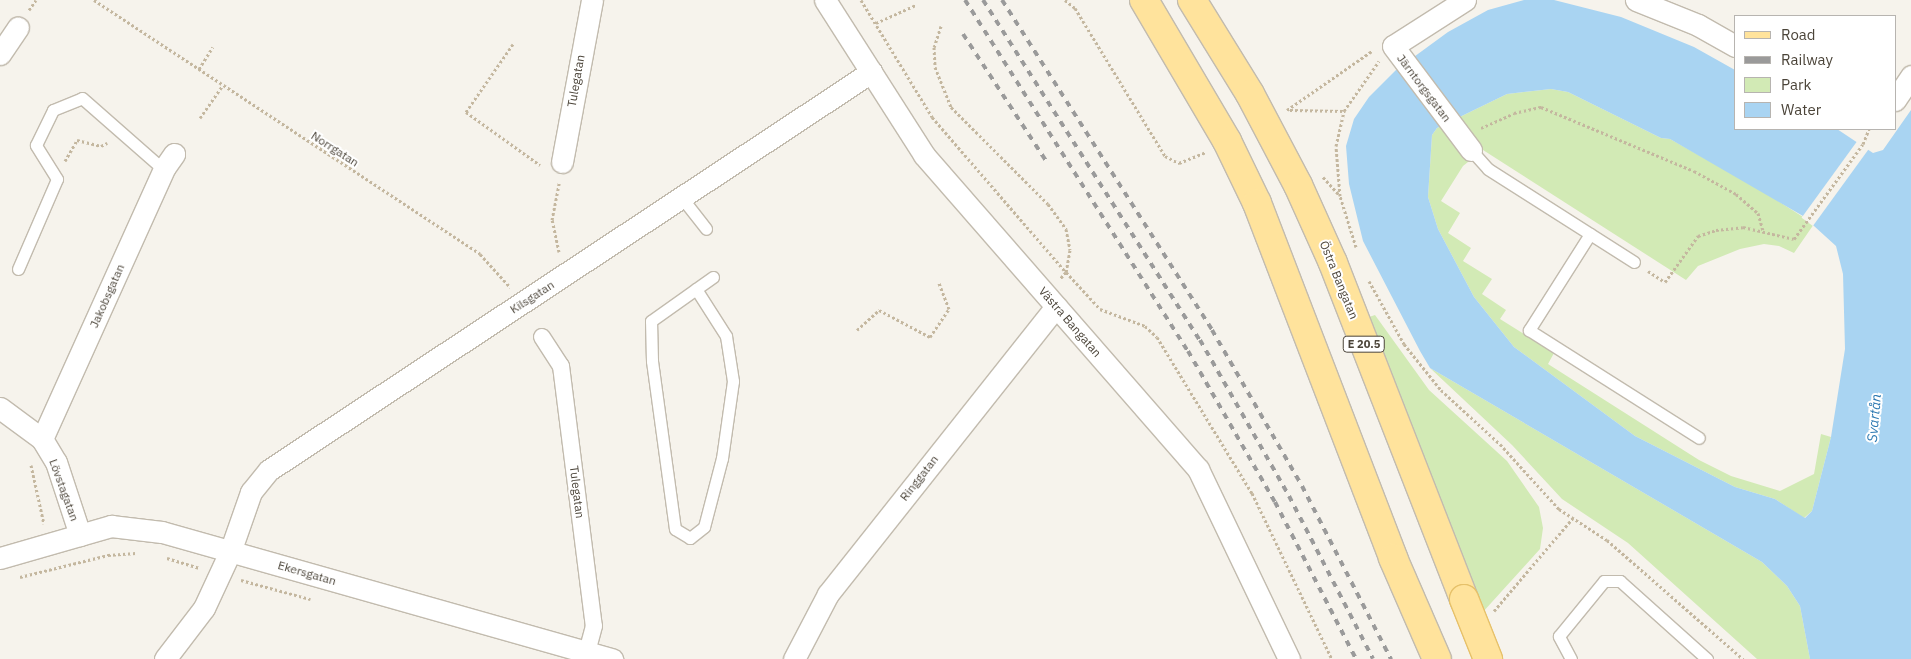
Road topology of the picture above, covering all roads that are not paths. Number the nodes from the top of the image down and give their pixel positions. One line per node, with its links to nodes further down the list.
1 (592, 0): 15 (street, Tulegatan)
2 (825, 0): 10 (street, Västra Bangatan)
3 (1144, 0): 31 (main road)
4 (1192, 0): 37 (main road, Östra Bangatan / E 20.5, bridge)
5 (1464, 0): 13 (street, Järntorgsgatan)
6 (1636, 0): 8 (street)
7 (18, 27): 9 (street)
8 (1734, 45)
9 (0, 54)
10 (871, 72): 16 (street, Kilsgatan); 23 (street, Västra Bangatan)
11 (1911, 76): 12 (street)
12 (1896, 98)
13 (1471, 150): 18 (lane)
14 (169, 162): 20 (lane); 27 (street, Jakobsgatan)
15 (561, 170)
16 (682, 198): 17 (lane); 29 (street, Kilsgatan)
17 (706, 229)
18 (1590, 234): 19 (lane); 26 (lane)
19 (1634, 262)
20 (18, 269)
21 (713, 277): 22 (lane)
22 (696, 289): 22 (lane)
23 (1056, 306): 35 (street, Ringgatan); 36 (street, Västra Bangatan)
24 (542, 337): 32 (street, Tulegatan)
25 (0, 408): 27 (street, Lövstagatan)
26 (1700, 438)
27 (42, 439): 28 (street, Lövstagatan)
28 (80, 535): 29 (street, Ekersgatan); 30 (street, Ekersgatan)
29 (230, 552): 32 (street, Ekersgatan); 33 (street, Kilsgatan)
30 (0, 558)
31 (1432, 648)
32 (587, 656): 34 (street, Ekersgatan)
33 (165, 659)
34 (612, 659)
35 (794, 659)
36 (1289, 659)
37 (1488, 659)
38 (1571, 659): 39 (lane)
39 (1707, 659)

